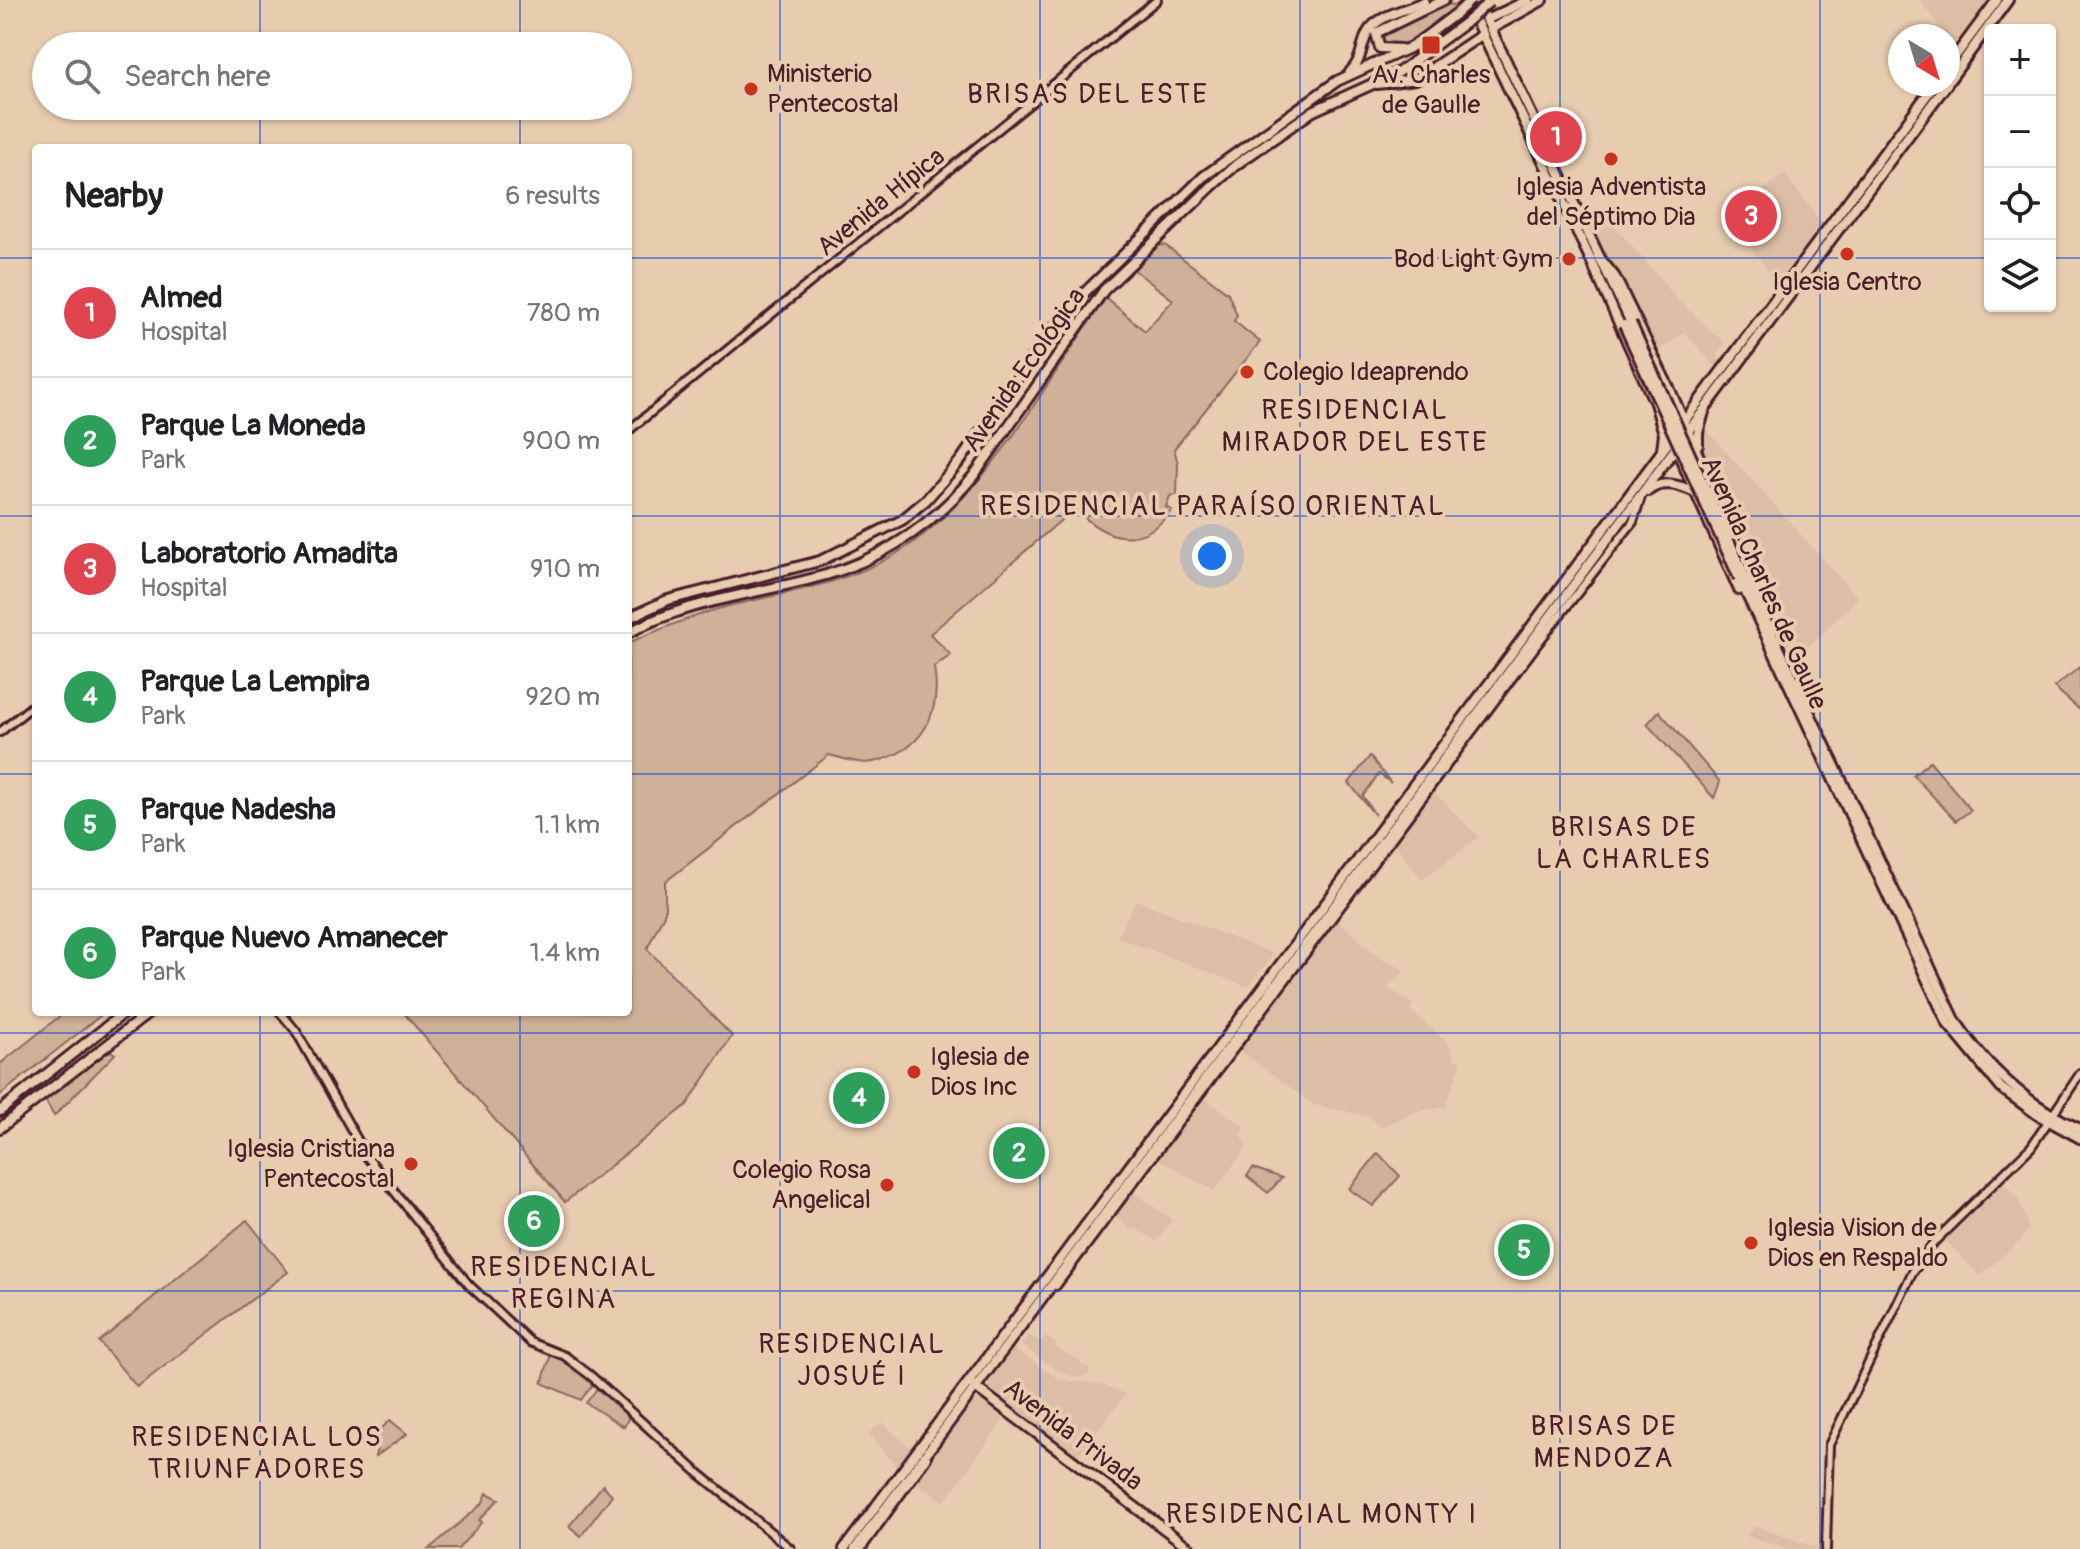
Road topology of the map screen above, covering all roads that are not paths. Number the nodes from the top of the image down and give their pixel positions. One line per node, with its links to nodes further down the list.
1 (1157, 0): 25 (street, Avenida Hípica)
2 (1429, 0): 14 (main road)
3 (1444, 0): 11 (main road)
4 (1469, 0): 10 (main road, Avenida Charles de Gaulle); 10 (main road, Avenida Charles de Gaulle); 11 (main road, bridge)
5 (1528, 0): 10 (main road)
6 (1543, 0): 10 (main road)
7 (1997, 0): 12 (main road)
8 (2008, 0): 13 (main road)
9 (1490, 1): 15 (main road, Avenida Ecológica, bridge)
10 (1486, 27): 15 (main road); 18 (main road, Avenida Charles de Gaulle); 19 (main road, Avenida Charles de Gaulle)
11 (1413, 46): 14 (main road)
12 (1960, 50)
13 (1960, 65)
14 (1345, 77): 31 (main road)
15 (1372, 85): 33 (main road, Avenida Ecológica)
16 (1926, 96): 22 (main road)
17 (1937, 96): 22 (main road)
18 (1598, 256): 20 (main road, Avenida Charles de Gaulle); 21 (main road)
19 (1595, 270): 20 (main road, Avenida Charles de Gaulle); 23 (main road)
20 (1628, 324): 32 (main road, Avenida Charles de Gaulle, bridge)
21 (1671, 392): 22 (main road); 24 (main road)
22 (1708, 397): 24 (main road); 28 (main road)
23 (1655, 403): 26 (main road); 27 (main road)
24 (1686, 425): 26 (main road); 28 (main road)
25 (632, 428)
26 (1673, 442): 27 (main road); 29 (main road); 30 (main road)
27 (1652, 468): 45 (main road)
28 (1708, 473): 32 (main road)
29 (1695, 492): 30 (main road); 32 (main road)
30 (1641, 497): 45 (main road)
31 (632, 616)
32 (1763, 622): 41 (main road, Avenida Charles de Gaulle)
33 (632, 631)
34 (32, 706): 35 (street)
35 (0, 732)
36 (120, 1016): 40 (main road)
37 (145, 1016): 42 (main road)
38 (283, 1016): 46 (street)
39 (2080, 1074): 41 (street)
40 (0, 1111)
41 (2050, 1118): 43 (main road, Avenida Charles de Gaulle); 44 (main road, Avenida Charles de Gaulle); 50 (street)
42 (0, 1128)
43 (2080, 1129)
44 (2080, 1138)
45 (973, 1386): 47 (main road); 48 (main road); 49 (main road, Avenida Privada)
46 (791, 1549)
47 (844, 1549)
48 (858, 1549)
49 (1191, 1549)
50 (1826, 1549)

